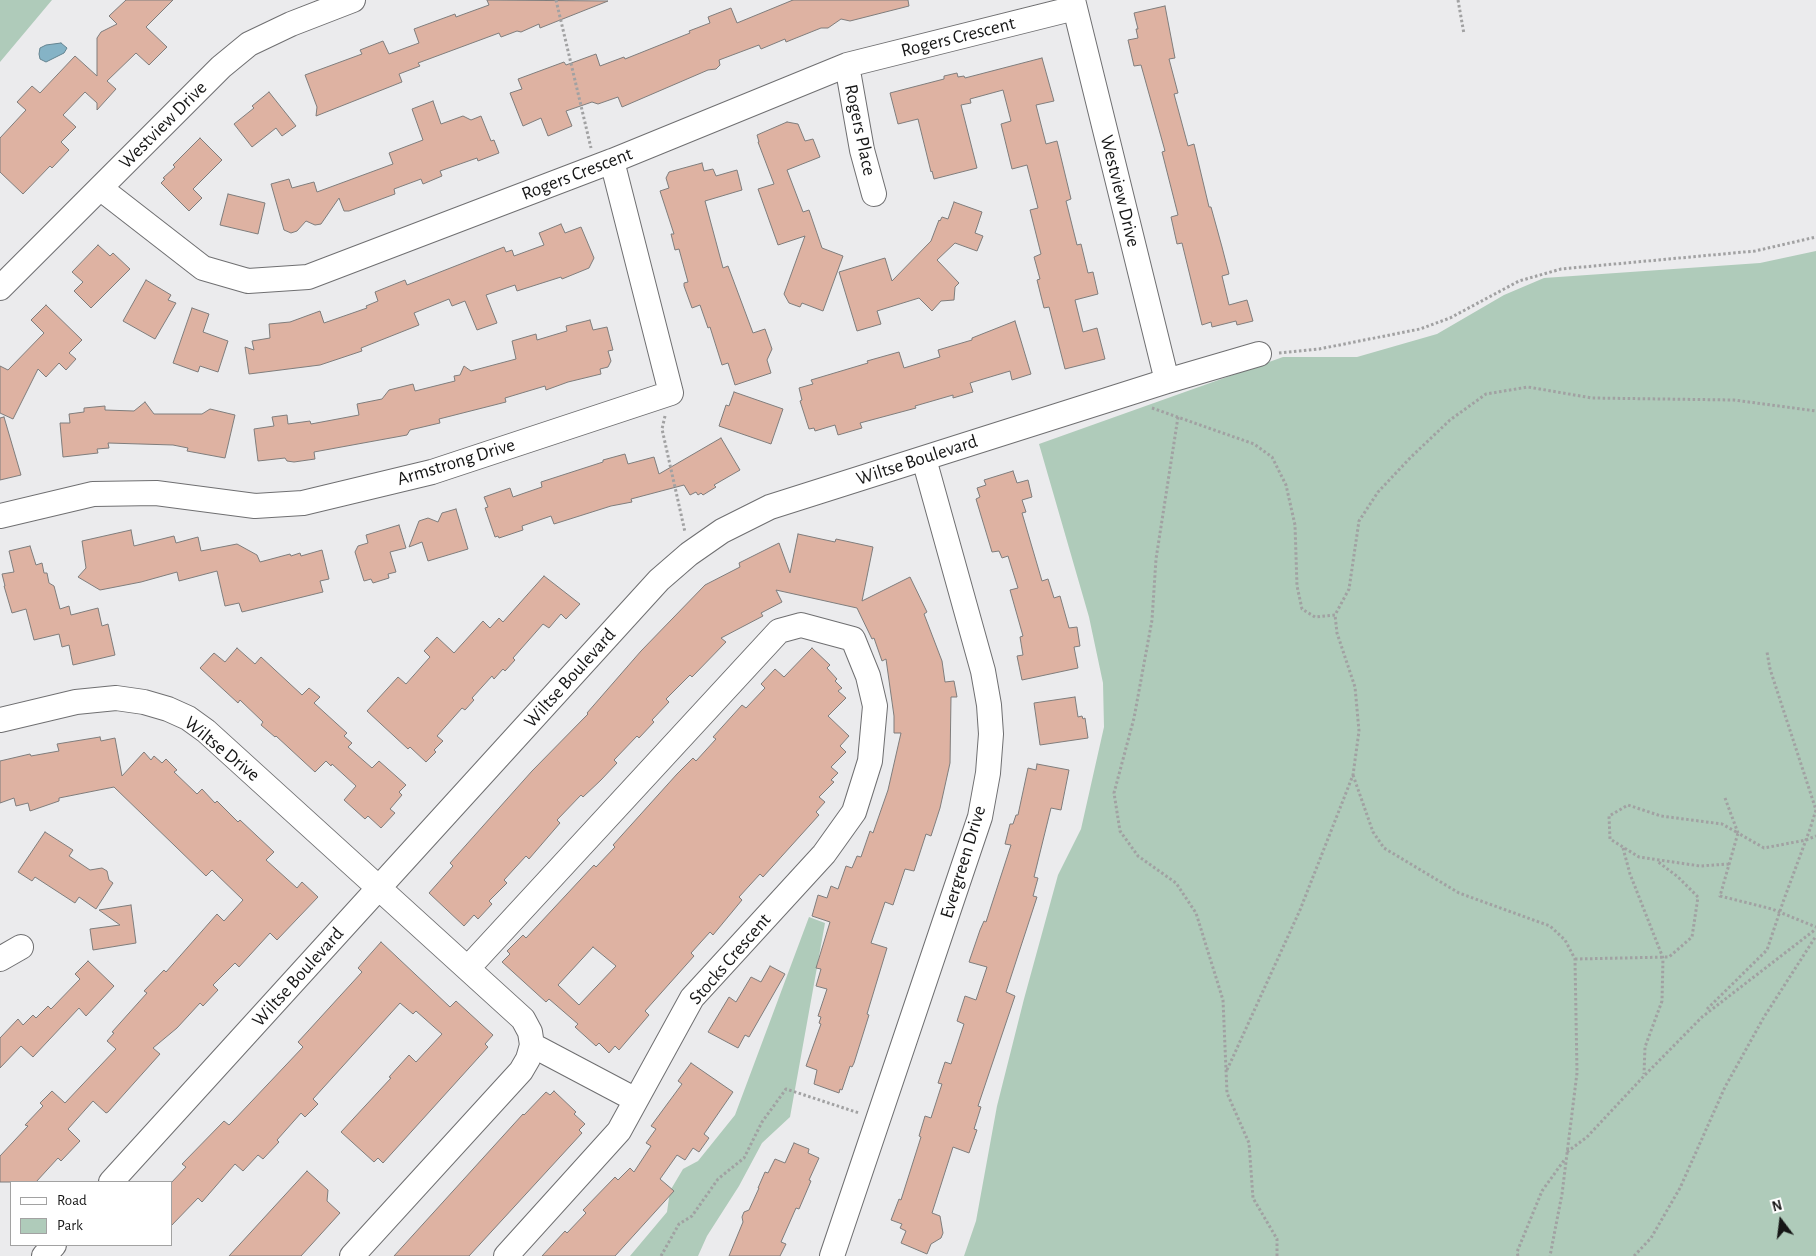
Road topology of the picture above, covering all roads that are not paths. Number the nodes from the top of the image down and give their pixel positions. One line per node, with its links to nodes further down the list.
1 (353, 0): 5 (street, Westview Drive)
2 (1074, 4): 3 (street, Rogers Crescent); 9 (street, Westview Drive)
3 (847, 65): 4 (street, Rogers Crescent); 6 (street, Rogers Place)
4 (604, 164): 5 (street, Rogers Crescent); 11 (street, Armstrong Drive)
5 (100, 188): 7 (street, Westview Drive)
6 (874, 194)
7 (0, 288)
8 (1259, 354): 9 (street)
9 (1167, 381): 10 (street, Wiltse Boulevard)
10 (924, 459): 13 (street, Wiltse Boulevard); 24 (street, Evergreen Drive)
11 (0, 516)
12 (0, 720): 13 (street, Wiltse Drive)
13 (379, 888): 16 (street); 19 (street, Wiltse Boulevard)
14 (21, 947): 15 (street)
15 (0, 959)
16 (468, 968): 17 (street); 18 (street, Stocks Crescent)
17 (532, 1045): 18 (street); 22 (street)
18 (636, 1100): 23 (street, Stocks Crescent)
19 (112, 1181)
20 (53, 1246): 21 (street)
21 (44, 1256)
22 (352, 1256)
23 (506, 1256)
24 (832, 1256)

